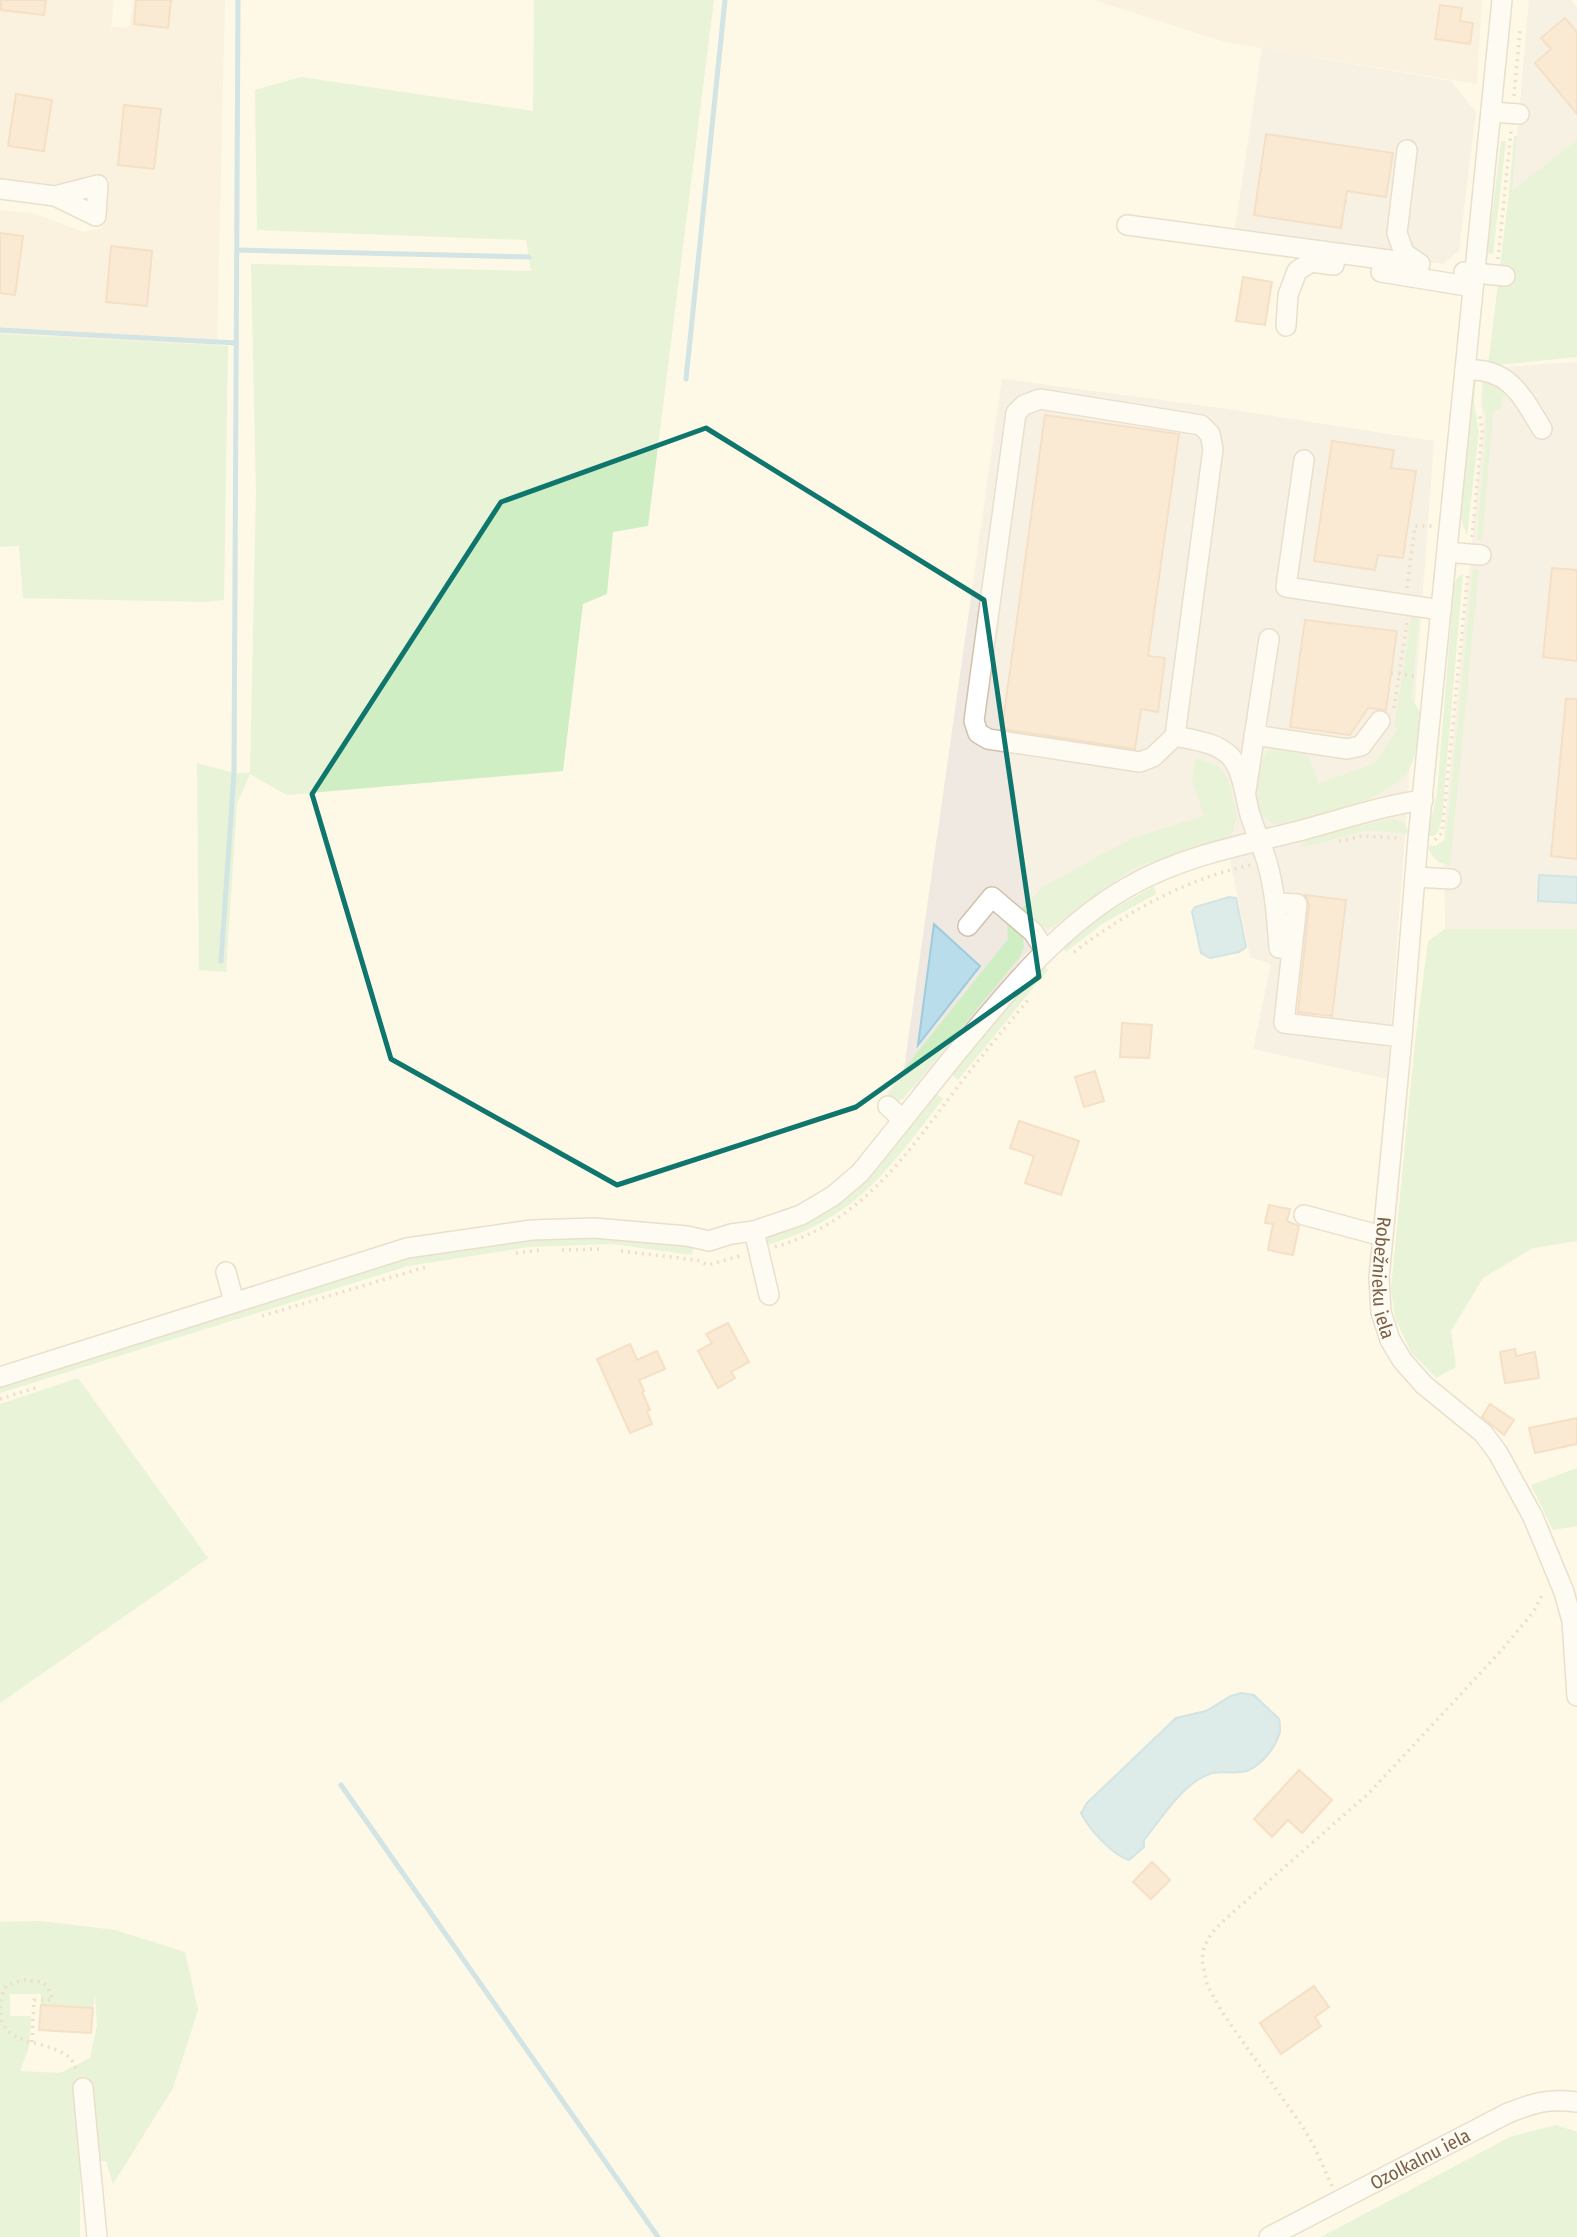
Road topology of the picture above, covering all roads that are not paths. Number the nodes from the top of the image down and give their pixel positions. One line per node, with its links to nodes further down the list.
1 (1502, 0): 2 (street, Robežnieku iela)
2 (1491, 111): 3 (street); 10 (street, Robežnieku iela)
3 (1516, 114)
4 (1407, 150): 8 (street)
5 (0, 190): 6 (street)
6 (55, 196)
7 (1127, 225): 8 (street)
8 (1419, 264): 10 (street)
9 (1500, 275): 10 (street)
10 (1474, 280): 11 (street); 12 (street, Robežnieku iela)
11 (1286, 326)
12 (1465, 370): 13 (street); 15 (street, Robežnieku iela)
13 (1542, 429)
14 (1304, 460): 17 (street)
15 (1447, 552): 16 (street); 17 (street, Robežnieku iela)
16 (1475, 555)
17 (1441, 610): 23 (street, Robežnieku iela)
18 (1269, 639): 20 (street)
19 (1380, 721): 20 (street)
20 (1254, 735): 22 (street)
21 (1175, 736): 21 (street); 22 (street)
22 (1245, 796): 24 (street)
23 (1423, 800): 24 (street); 25 (street, Robežnieku iela)
24 (1258, 841): 28 (street); 29 (street)
25 (1415, 877): 26 (street); 29 (street, Robežnieku iela)
26 (1451, 879)
27 (968, 926): 28 (street)
28 (1045, 950): 31 (street)
29 (1402, 1037): 34 (street, Robežnieku iela)
30 (888, 1106): 31 (street)
31 (903, 1120): 33 (street)
32 (1304, 1215): 34 (street)
33 (754, 1231): 36 (street); 37 (street)
34 (1382, 1236): 39 (street, Robežnieku iela)
35 (226, 1272): 37 (street)
36 (769, 1295)
37 (234, 1302): 38 (street)
38 (0, 1377)
39 (1577, 1696)
40 (83, 2088): 42 (street)
41 (1577, 2102): 43 (street, Ozolkalnu iela)
42 (97, 2237)
43 (1269, 2237)

